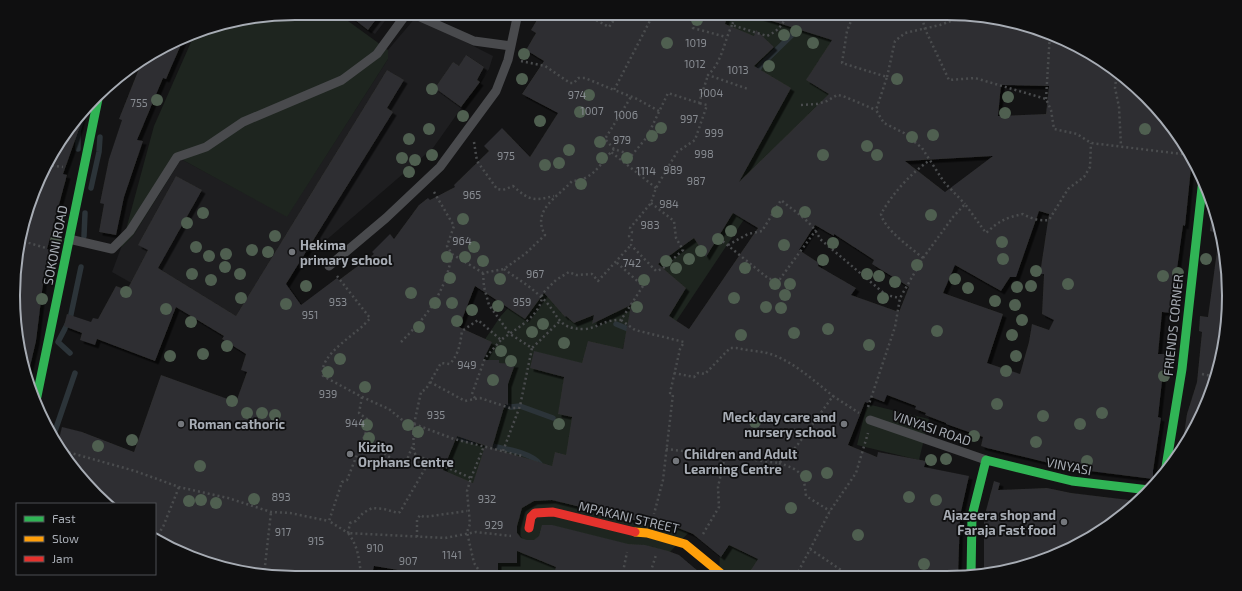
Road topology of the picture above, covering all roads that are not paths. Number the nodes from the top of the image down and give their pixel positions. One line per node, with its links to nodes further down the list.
1 (402, 20): 7 (lane)
2 (427, 20): 4 (lane)
3 (517, 20): 4 (lane)
4 (511, 46): 8 (lane)
5 (97, 105): 7 (street, SOKONI ROAD)
6 (1202, 192): 12 (street, FRIENDS CORNER)
7 (69, 239): 9 (street, SOKONI ROAD)
8 (328, 266)
9 (38, 392)
10 (870, 420): 11 (lane, VINYASI ROAD)
11 (986, 460): 13 (street, VINYASI); 15 (street)
12 (1167, 460)
13 (1142, 489)
14 (529, 528): 16 (street, MPAKANI STREET)
15 (971, 570)
16 (718, 571)

